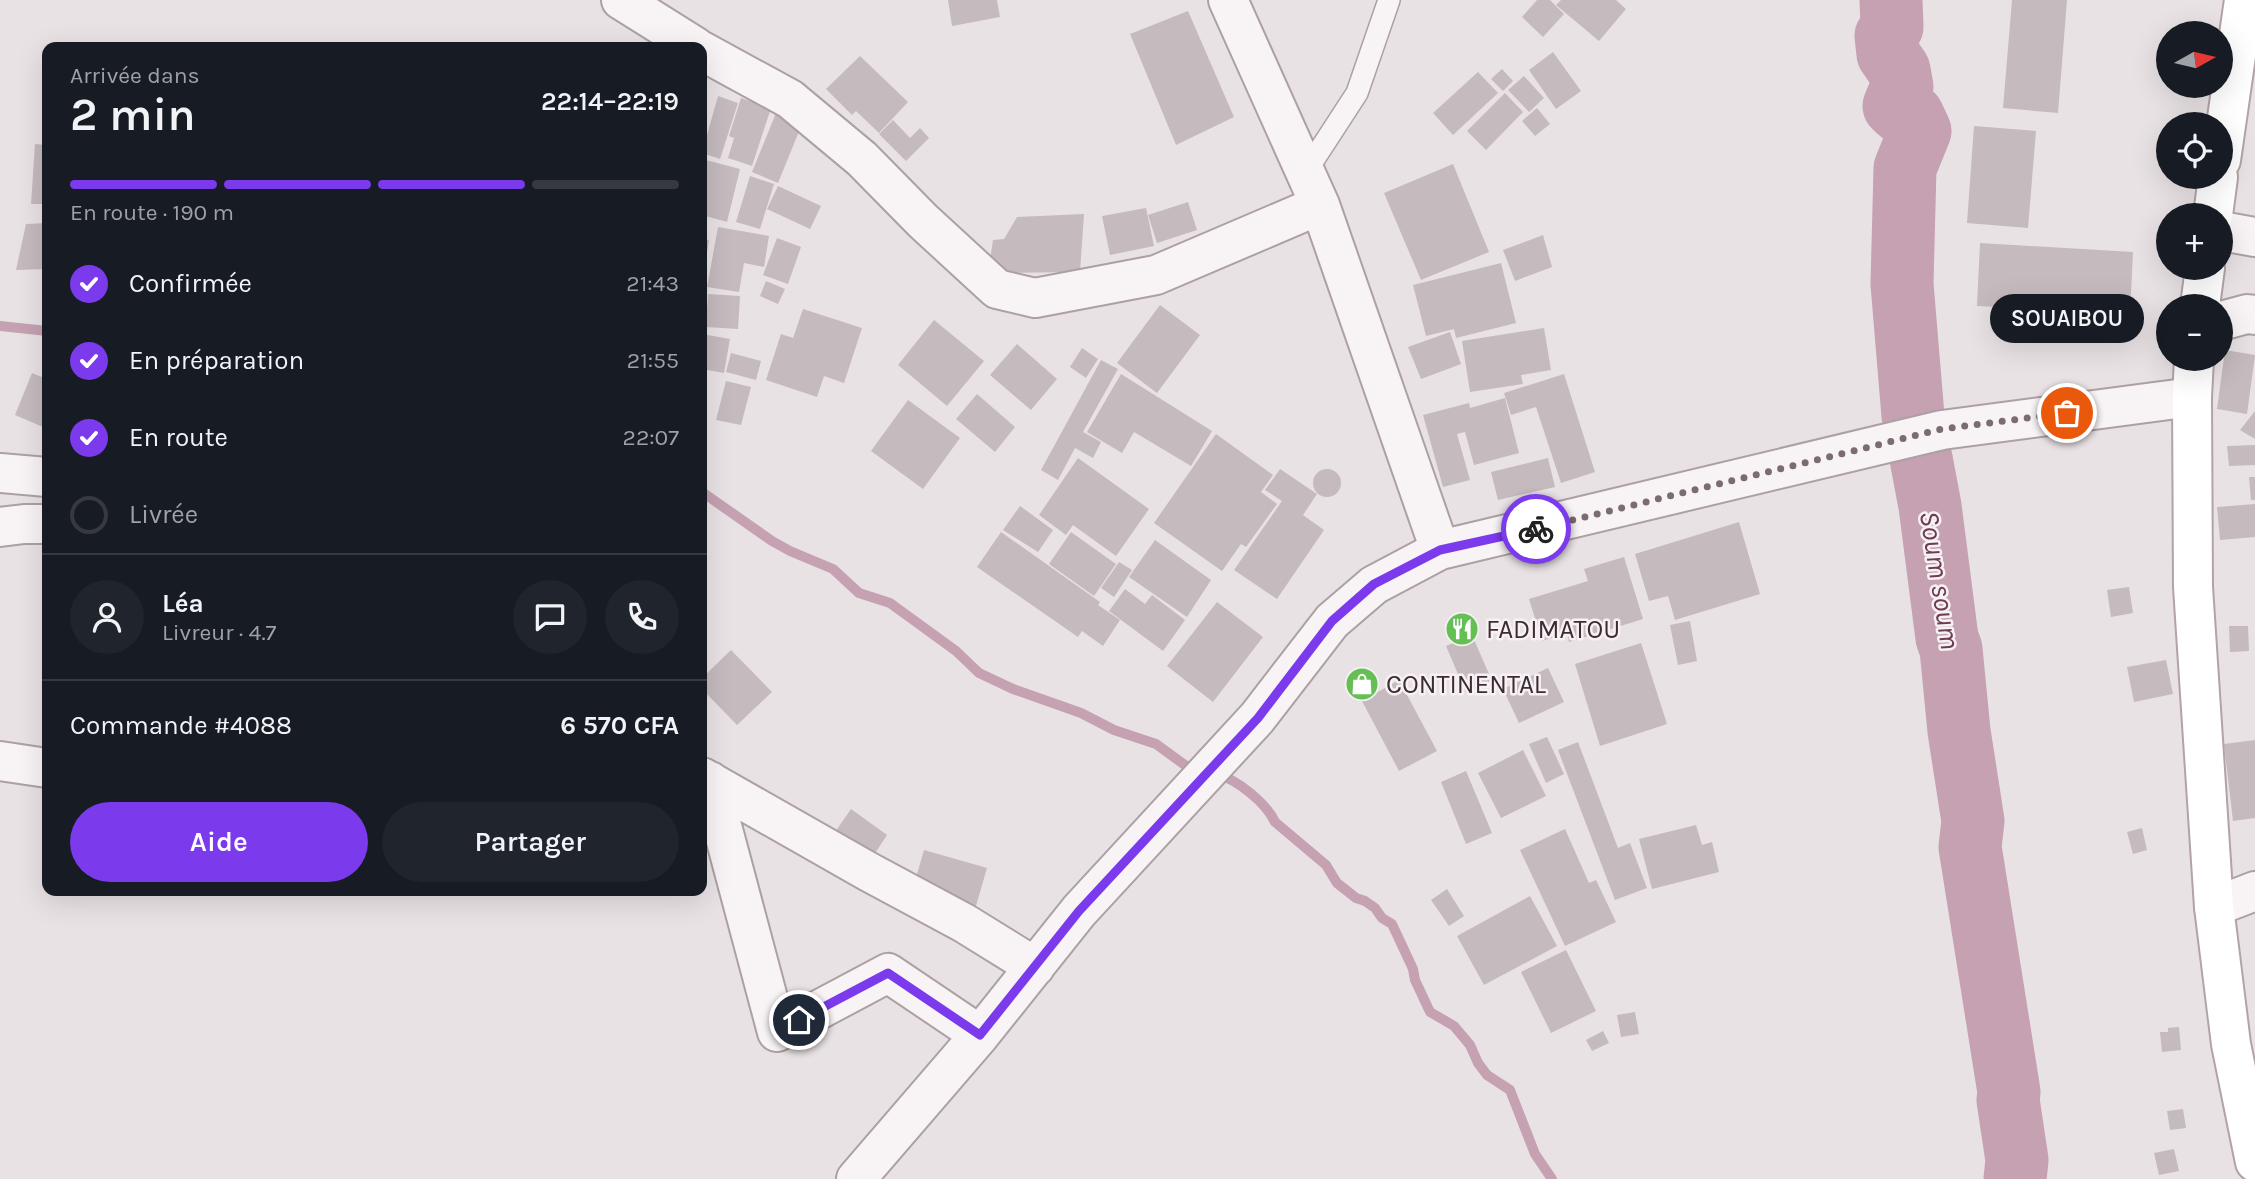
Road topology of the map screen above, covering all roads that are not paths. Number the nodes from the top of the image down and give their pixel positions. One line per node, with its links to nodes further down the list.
1 (621, 0): 5 (street)
2 (1228, 0): 8 (street)
3 (1389, 0): 8 (lane)
4 (2244, 0): 7 (main road)
5 (688, 42)
6 (707, 54): 8 (street)
7 (2228, 112)
8 (1312, 189): 19 (street)
9 (2233, 233): 10 (street)
10 (2255, 237)
11 (2255, 315): 12 (street)
12 (2233, 318)
13 (2193, 371): 14 (main road)
14 (2192, 397): 19 (street); 25 (main road)
15 (0, 472): 16 (street)
16 (42, 476)
17 (42, 524): 18 (street)
18 (0, 527)
19 (1440, 550): 26 (street)
20 (0, 761): 21 (street)
21 (42, 767)
22 (707, 780): 26 (street)
23 (707, 783): 27 (street)
24 (2255, 891): 25 (street)
25 (2214, 907): 28 (main road)
26 (1035, 967): 27 (street)
27 (980, 1035): 29 (street)
28 (2255, 1162)
29 (856, 1179)

